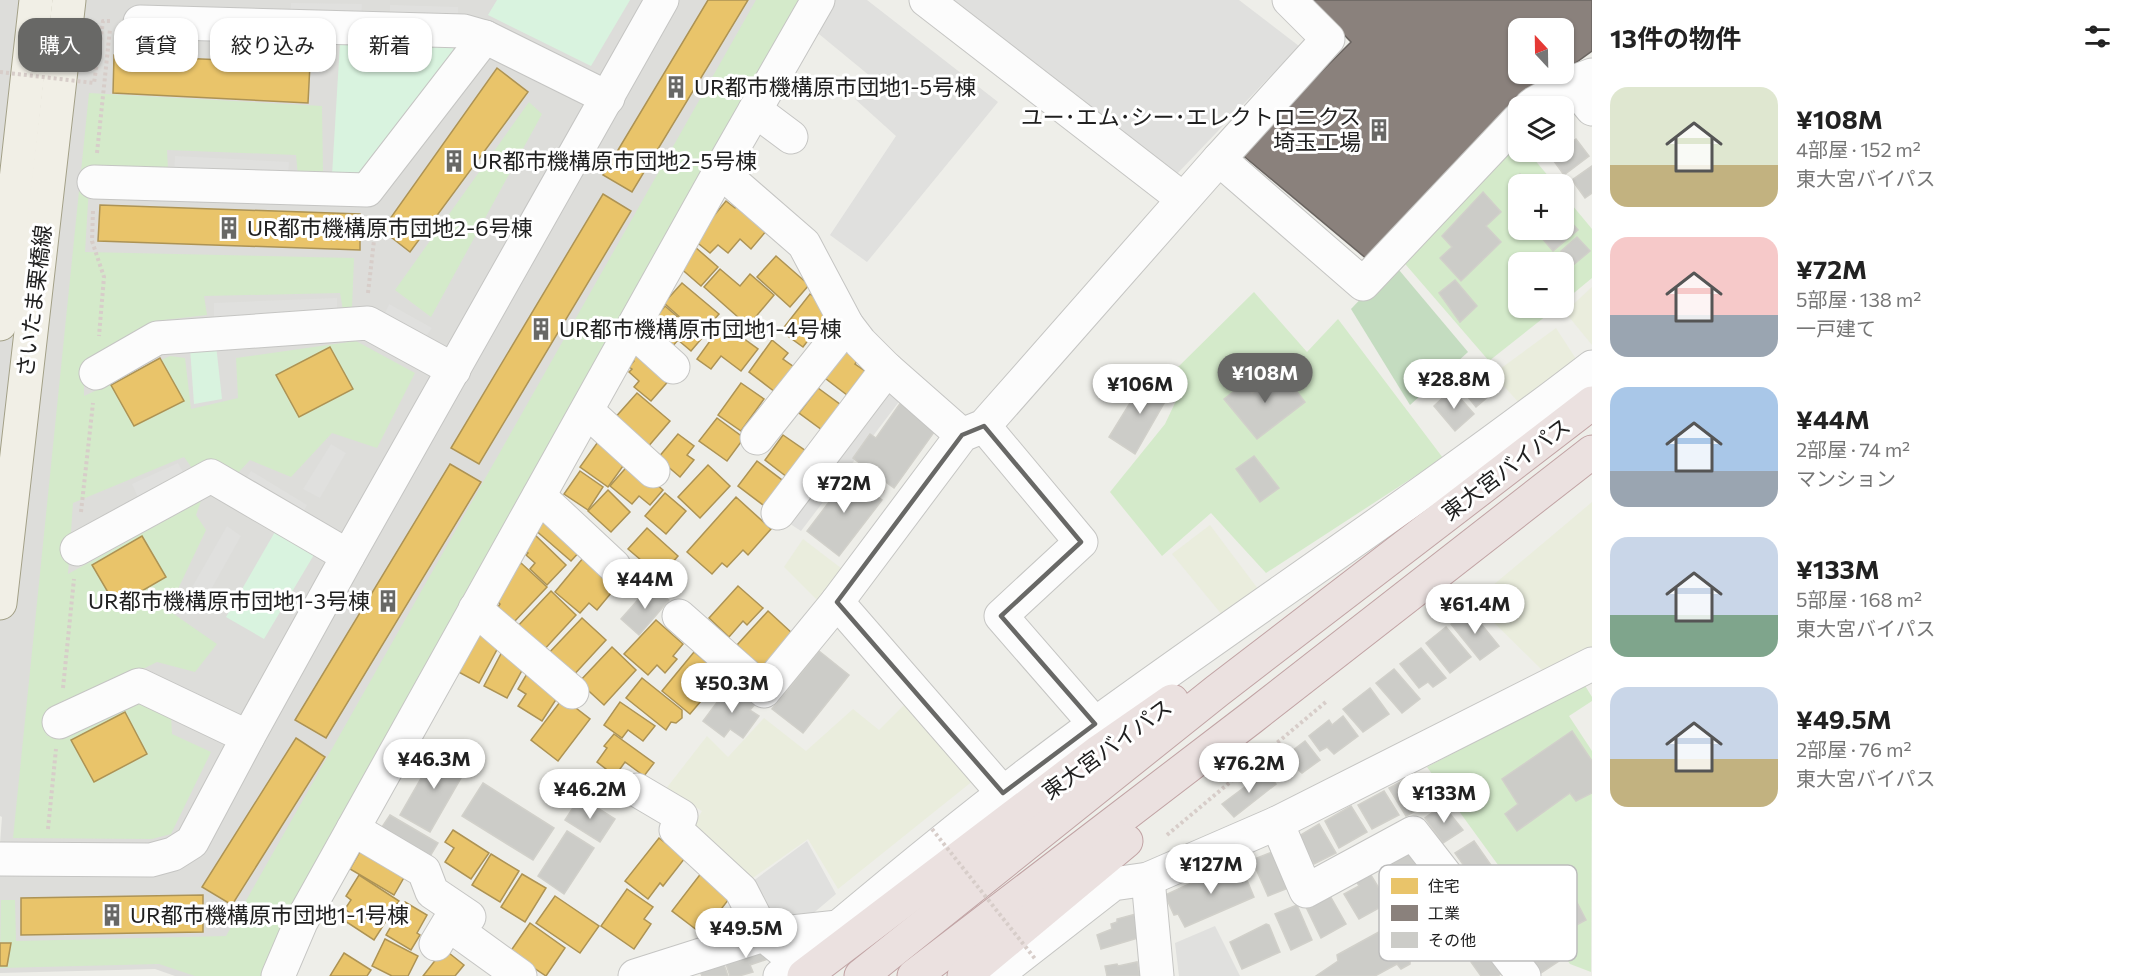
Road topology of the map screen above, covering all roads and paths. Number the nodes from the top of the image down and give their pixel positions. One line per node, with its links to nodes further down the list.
1 (36, 0): 25 (main road, さいたま栗橋線)
2 (69, 0): 24 (main road, さいたま栗橋線)
3 (662, 0): 14 (street)
4 (818, 0): 16 (street)
5 (926, 0): 23 (street)
6 (1288, 0): 19 (street)
7 (198, 24): 8 (street)
8 (485, 37): 14 (street); 22 (street)
9 (0, 72): 10 (path, bridge)
10 (96, 72)
11 (115, 72): 21 (path)
12 (1582, 79): 13 (street); 15 (street)
13 (1549, 96)
14 (608, 98): 33 (street)
15 (1592, 109)
16 (754, 110): 18 (street); 20 (street)
17 (1508, 131): 19 (street)
18 (791, 137)
19 (1219, 159): 23 (street)
20 (720, 171): 28 (street); 29 (street)
21 (94, 182): 22 (street); 34 (path)
22 (367, 190): 27 (path)
23 (1183, 199): 37 (street)
24 (39, 261): 25 (street); 51 (main road, さいたま栗橋線)
25 (3, 266): 26 (main road, さいたま栗橋線)
26 (0, 324)
27 (364, 324): 33 (street); 34 (street)
28 (847, 325): 32 (street); 38 (street)
29 (632, 330): 30 (street); 36 (street)
30 (673, 367)
31 (1592, 367): 57 (street)
32 (887, 369): 37 (street); 44 (street)
33 (454, 370): 47 (street)
34 (96, 373): 46 (path)
35 (1592, 403): 45 (highway, 東大宮バイパス)
36 (586, 411): 41 (street); 42 (street)
37 (973, 431): 43 (street); 57 (street)
38 (757, 438)
39 (1592, 452): 49 (highway, 東大宮バイパス)
40 (848, 468): 43 (path)
41 (653, 471)
42 (539, 496): 48 (street); 52 (street)
43 (906, 508): 50 (street)
44 (778, 513)
45 (1419, 536): 78 (highway, 東大宮バイパス); 79 (highway, 東大宮バイパス)
46 (77, 549): 47 (street); 56 (path)
47 (348, 556): 58 (street)
48 (614, 566)
49 (1443, 568): 80 (highway, 東大宮バイパス); 81 (highway, 東大宮バイパス)
50 (837, 602): 53 (street); 60 (street)
51 (0, 603)
52 (476, 609): 55 (street); 62 (street)
53 (679, 616)
54 (1592, 664): 61 (street)
55 (572, 692)
56 (59, 722): 58 (street); 65 (path)
57 (1095, 724): 60 (street)
58 (248, 736): 65 (street)
59 (637, 790): 70 (street)
60 (1003, 793): 69 (street)
61 (1277, 823): 66 (street); 67 (street)
62 (353, 829): 68 (street); 74 (street)
63 (932, 829): 72 (path, bridge)
64 (0, 859): 65 (street)
65 (45, 859)
66 (1438, 865)
67 (1148, 879): 82 (street); 83 (street)
68 (469, 917)
69 (838, 927): 70 (street); 77 (street)
70 (764, 934): 76 (street); 77 (street)
71 (436, 944): 75 (street)
72 (1036, 960)
73 (1512, 961): 84 (street)
74 (278, 976)
75 (520, 976)
76 (635, 976)
77 (780, 976)
78 (804, 976)
79 (861, 976)
80 (914, 976)
81 (964, 976)
82 (995, 976)
83 (1156, 976)
84 (1524, 976)

